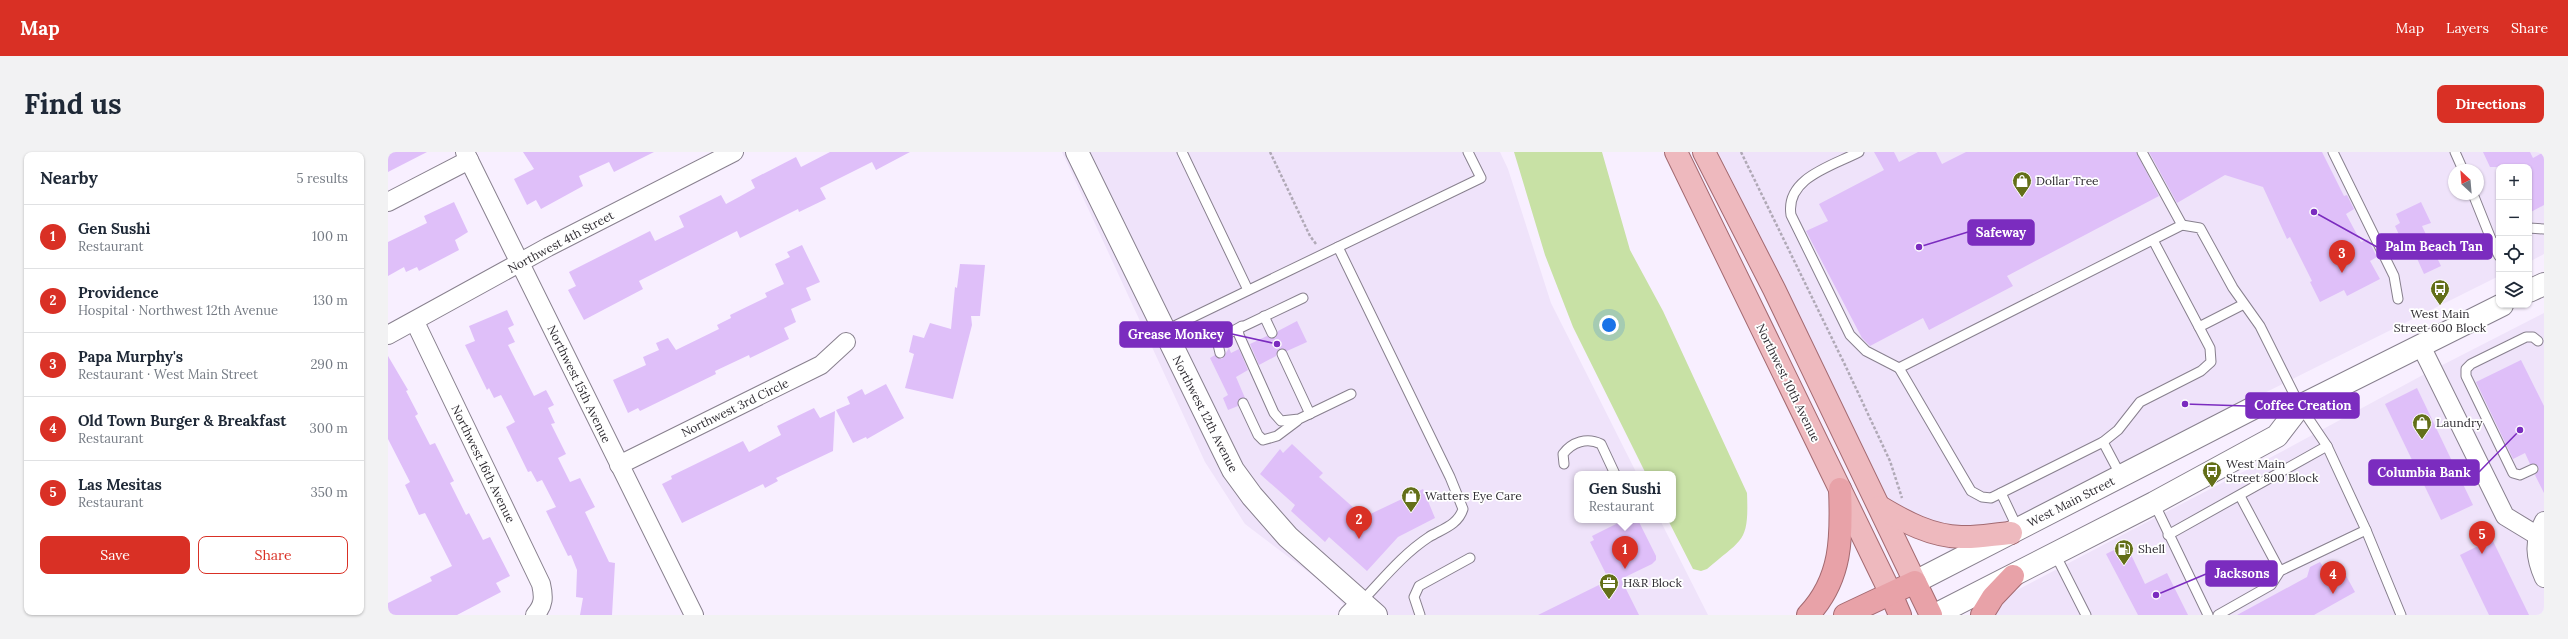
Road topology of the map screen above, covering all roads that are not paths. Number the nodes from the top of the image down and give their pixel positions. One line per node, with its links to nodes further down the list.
1 (734, 152): 21 (street, Northwest 4th Street)
2 (1077, 152): 33 (main road, Northwest 12th Avenue)
3 (1182, 152): 23 (lane)
4 (1468, 152): 20 (lane)
5 (1676, 152): 54 (main road, Northwest 10th Avenue)
6 (1704, 152): 58 (main road)
7 (1859, 152): 41 (lane)
8 (2142, 152): 15 (lane)
9 (2333, 152): 26 (lane)
10 (2455, 152): 12 (lane)
11 (467, 156): 14 (street); 21 (street, Northwest 15th Avenue)
12 (2460, 164)
13 (2476, 200): 19 (lane)
14 (388, 202)
15 (2182, 225): 18 (lane); 27 (lane)
16 (2532, 228): 17 (lane)
17 (2544, 229)
18 (2153, 240): 32 (lane); 41 (lane)
19 (2496, 243)
20 (1338, 247): 23 (lane); 70 (lane)
21 (522, 263): 30 (street, Northwest 4th Street); 50 (street, Northwest 15th Avenue)
22 (2544, 284): 24 (main road)
23 (1248, 290): 33 (lane)
24 (2532, 290)
25 (1303, 298): 29 (lane)
26 (2398, 299)
27 (2244, 304): 32 (lane); 44 (lane)
28 (2496, 308): 38 (main road, West Main Street)
29 (1264, 316): 31 (lane); 34 (lane)
30 (415, 322): 35 (street, Northwest 4th Street); 71 (street, Northwest 16th Avenue)
31 (1243, 325): 39 (lane); 46 (lane)
32 (2199, 327): 47 (lane)
33 (1163, 331): 70 (main road, Northwest 12th Avenue)
34 (1272, 333)
35 (388, 335)
36 (846, 342): 50 (street, Northwest 3rd Circle)
37 (2538, 342): 51 (lane)
38 (2421, 346): 44 (main road, West Main Street); 59 (street)
39 (1220, 353)
40 (1282, 354): 45 (lane)
41 (1899, 368): 55 (lane)
42 (1351, 394): 45 (lane)
43 (1243, 403): 46 (lane)
44 (2300, 406): 48 (lane); 53 (main road, West Main Street); 57 (main road, West Main Street)
45 (1310, 414): 46 (lane)
46 (1299, 419)
47 (2103, 442): 53 (lane); 55 (lane)
48 (2327, 446): 56 (lane); 60 (lane)
49 (1564, 464): 52 (lane)
50 (619, 466): 72 (street, Northwest 15th Avenue)
51 (2532, 469)
52 (1614, 471)
53 (2121, 477): 61 (main road, West Main Street)
54 (1840, 489): 69 (main road, Northwest 10th Avenue); 74 (highway)
55 (2001, 494): 61 (lane)
56 (2240, 496): 62 (lane); 65 (lane)
57 (2154, 504): 62 (lane); 63 (main road, West Main Street)
58 (1880, 507): 61 (main road); 68 (main road)
59 (2541, 528): 67 (street)
60 (2366, 530): 65 (lane); 83 (lane)
61 (2015, 531): 68 (main road, West Main Street)
62 (2168, 535): 81 (lane)
63 (2055, 554): 66 (main road, West Main Street); 80 (lane)
64 (1470, 558): 73 (lane)
65 (2280, 571): 82 (lane)
66 (2013, 576): 78 (main road, West Main Street); 79 (highway)
67 (2544, 578)
68 (1915, 582): 69 (highway, West Main Street); 77 (highway)
69 (1891, 594): 75 (highway, West Main Street); 76 (highway, Northwest 10th Avenue)
70 (1362, 610)
71 (538, 611)
72 (694, 615)
73 (1420, 615)
74 (1808, 615)
75 (1845, 615)
76 (1900, 615)
77 (1931, 615)
78 (1935, 615)
79 (1982, 615)
80 (2086, 615)
81 (2208, 615)
82 (2218, 615)
83 (2401, 615)

